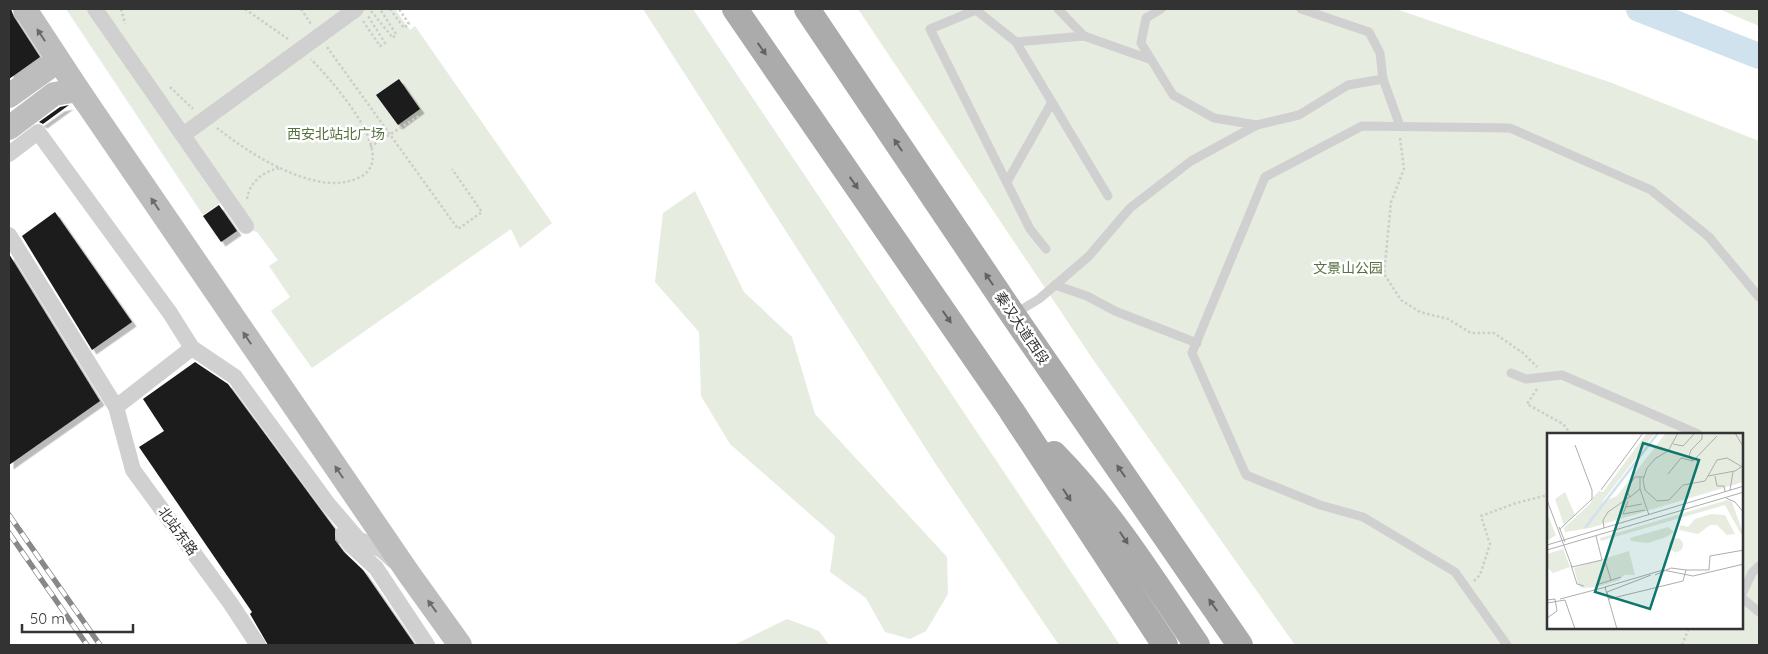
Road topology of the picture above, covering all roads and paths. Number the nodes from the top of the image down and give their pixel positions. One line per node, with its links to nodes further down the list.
1 (25, 9): 21 (main road, one-way to 1)
2 (94, 9): 33 (street)
3 (121, 9): 15 (path)
4 (245, 9): 19 (path)
5 (300, 9): 16 (path)
6 (355, 9): 7 (path); 16 (street)
7 (380, 9)
8 (390, 9): 9 (path)
9 (399, 9)
10 (735, 9): 53 (main road, one-way to 53)
11 (807, 9): 46 (main road, 秦汉大道西段, one-way to 11)
12 (1058, 9): 17 (lane)
13 (1161, 9): 20 (lane)
14 (1301, 9): 22 (lane)
15 (128, 30)
16 (320, 36): 19 (street); 32 (path)
17 (1084, 36): 18 (lane); 20 (lane)
18 (1016, 42): 25 (lane); 38 (lane)
19 (300, 50): 27 (street); 34 (path)
20 (1149, 59): 28 (lane)
21 (58, 60): 24 (main road); 29 (main road)
22 (1383, 79): 28 (lane); 30 (lane)
23 (167, 84): 27 (path)
24 (9, 96)
25 (1052, 102): 38 (lane); 39 (lane)
26 (419, 116): 32 (path)
27 (205, 119): 33 (street); 36 (path)
28 (1257, 125): 44 (lane)
29 (102, 126): 31 (main road); 58 (main road, one-way to 29)
30 (1400, 126): 45 (lane); 47 (lane); 51 (path)
31 (9, 128)
32 (389, 134): 34 (path); 37 (path)
33 (183, 136): 41 (street)
34 (370, 147): 36 (path)
35 (9, 154): 48 (street)
36 (282, 167): 40 (path)
37 (452, 169)
38 (1007, 182): 43 (lane)
39 (1108, 196)
40 (246, 203)
41 (246, 226)
42 (9, 235): 52 (street, 北站东路)
43 (1046, 249)
44 (1055, 285): 46 (lane); 47 (lane)
45 (1759, 297)
46 (1013, 314): 69 (main road, 秦汉大道西段, one-way to 46)
47 (1197, 343): 59 (lane)
48 (192, 348): 50 (street); 52 (street)
49 (1511, 373): 51 (lane)
50 (235, 377): 58 (street); 65 (street)
51 (1546, 377): 54 (path); 55 (lane)
52 (116, 407): 64 (street, 北站东路)
53 (1011, 410): 67 (main road, one-way to 67); 68 (main road, one-way to 68)
54 (1570, 433)
55 (1696, 433)
56 (1547, 495): 59 (path)
57 (1759, 566): 60 (lane)
58 (409, 574): 66 (main road, one-way to 58)
59 (1466, 588): 70 (lane)
60 (1743, 592)
61 (1743, 599): 62 (lane)
62 (1759, 612)
63 (1689, 629): 71 (path)
64 (258, 645)
65 (427, 645)
66 (460, 645)
67 (1165, 645)
68 (1197, 645)
69 (1240, 645)
70 (1507, 645)
71 (1682, 645)

